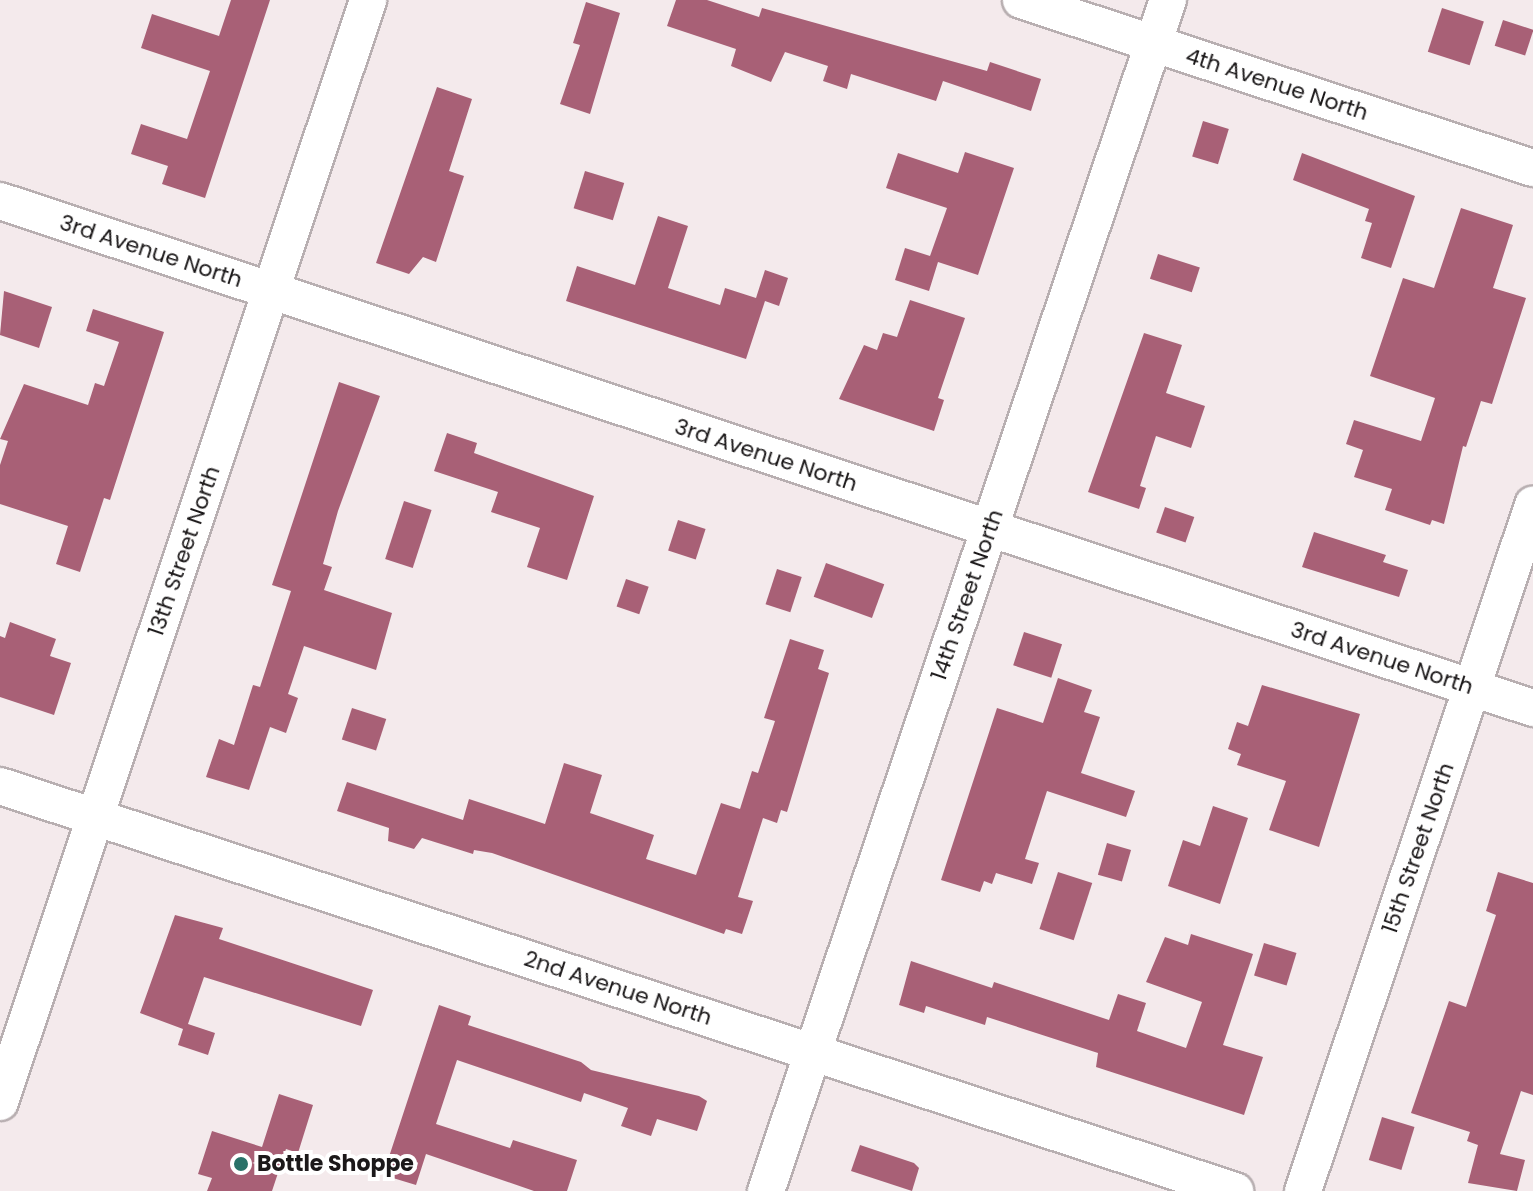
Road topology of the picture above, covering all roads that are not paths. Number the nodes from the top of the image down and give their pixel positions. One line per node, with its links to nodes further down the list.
1 (368, 0): 7 (street, 13th Street North)
2 (1021, 0): 4 (street, 4th Avenue North)
3 (1168, 0): 4 (street, 14th Street North)
4 (1154, 43): 5 (street, 4th Avenue North); 9 (street, 14th Street North)
5 (1533, 168)
6 (0, 201): 7 (street, 3rd Avenue North)
7 (271, 291): 9 (street, 3rd Avenue North); 13 (street, 13th Street North)
8 (1533, 505): 10 (street, 15th Street North)
9 (990, 528): 10 (street, 3rd Avenue North); 14 (street, 14th Street North)
10 (1472, 688): 11 (street, 3rd Avenue North); 18 (street, 15th Street North)
11 (1533, 708)
12 (0, 786): 13 (street, 2nd Avenue North)
13 (95, 817): 14 (street, 2nd Avenue North); 15 (street, 13th Street North)
14 (813, 1052): 16 (street, 14th Street North); 17 (street, 2nd Avenue North)
15 (0, 1102)
16 (766, 1191)
17 (1235, 1191)
18 (1303, 1191)

